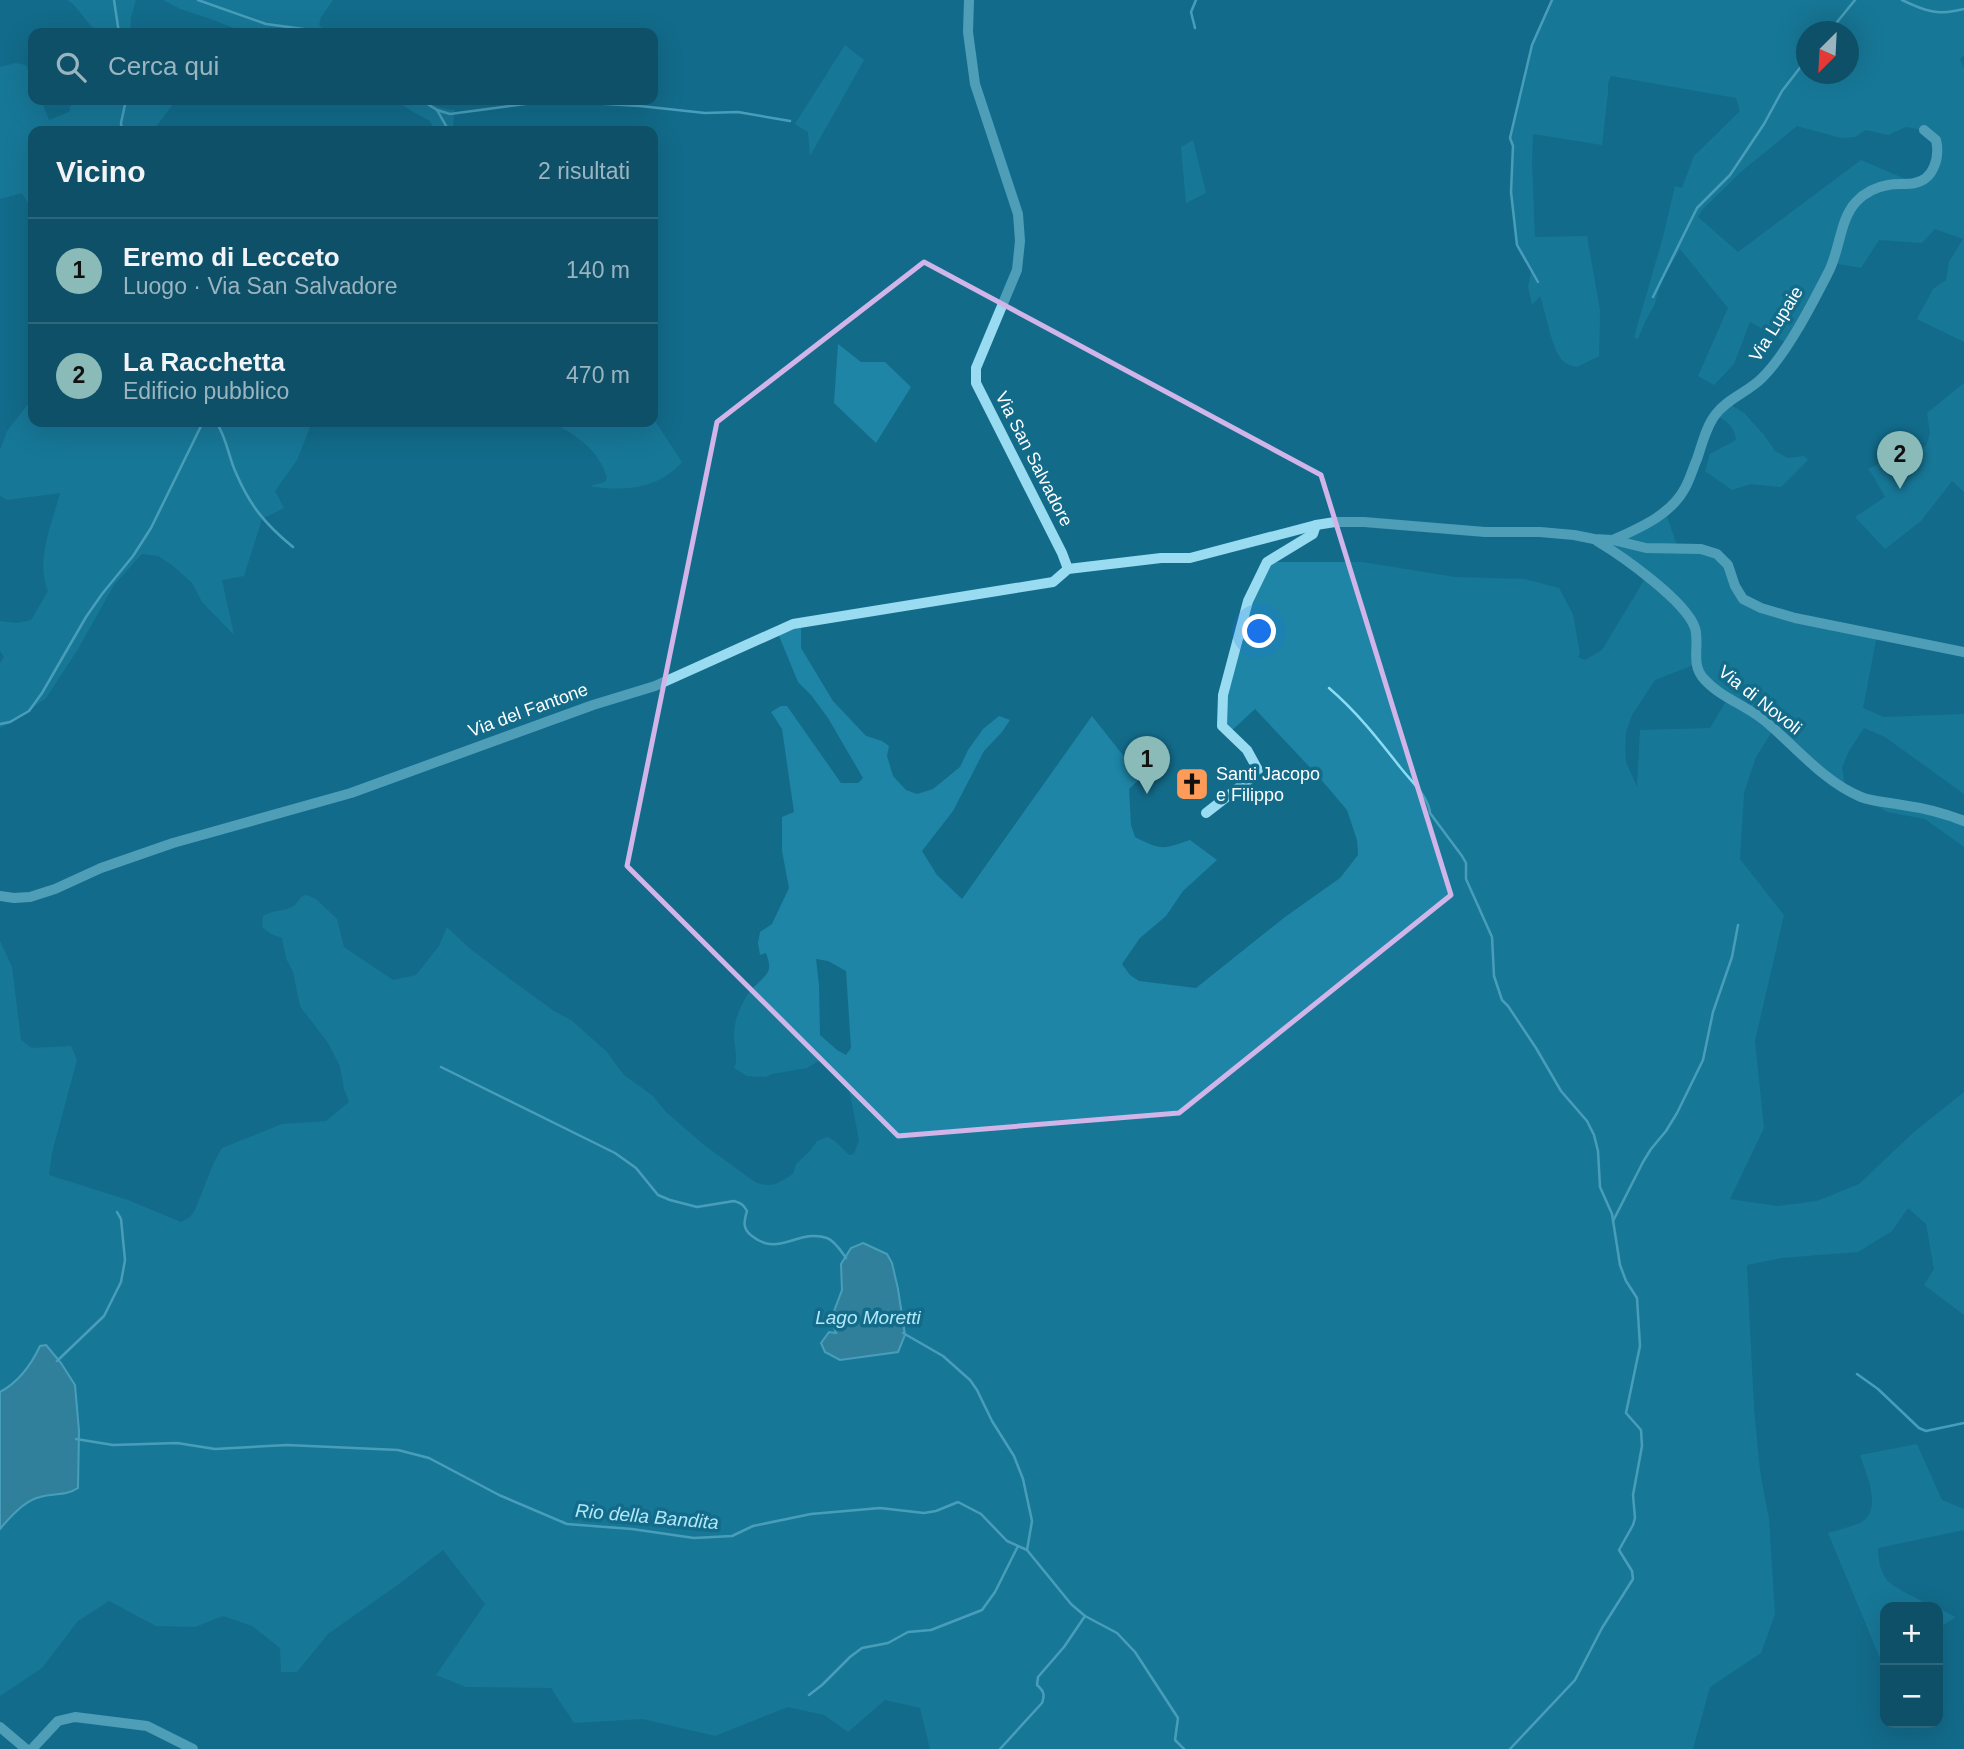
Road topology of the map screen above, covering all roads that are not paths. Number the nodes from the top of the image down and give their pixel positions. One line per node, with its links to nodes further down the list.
1 (969, 0): 6 (street, Via San Salvadore)
2 (1924, 130): 5 (street, Via Lupaie)
3 (1316, 525): 4 (street); 6 (street); 8 (street)
4 (1594, 539): 5 (street, Via Lupaie); 9 (street, Via di Novoli)
5 (1613, 540): 7 (street, Via Lupaie)
6 (1068, 569): 10 (street, Via del Fantone)
7 (1964, 652)
8 (1206, 814)
9 (1964, 821)
10 (0, 896)
11 (0, 1727): 12 (street)
12 (26, 1749)
13 (32, 1749): 14 (street)
14 (192, 1749)

